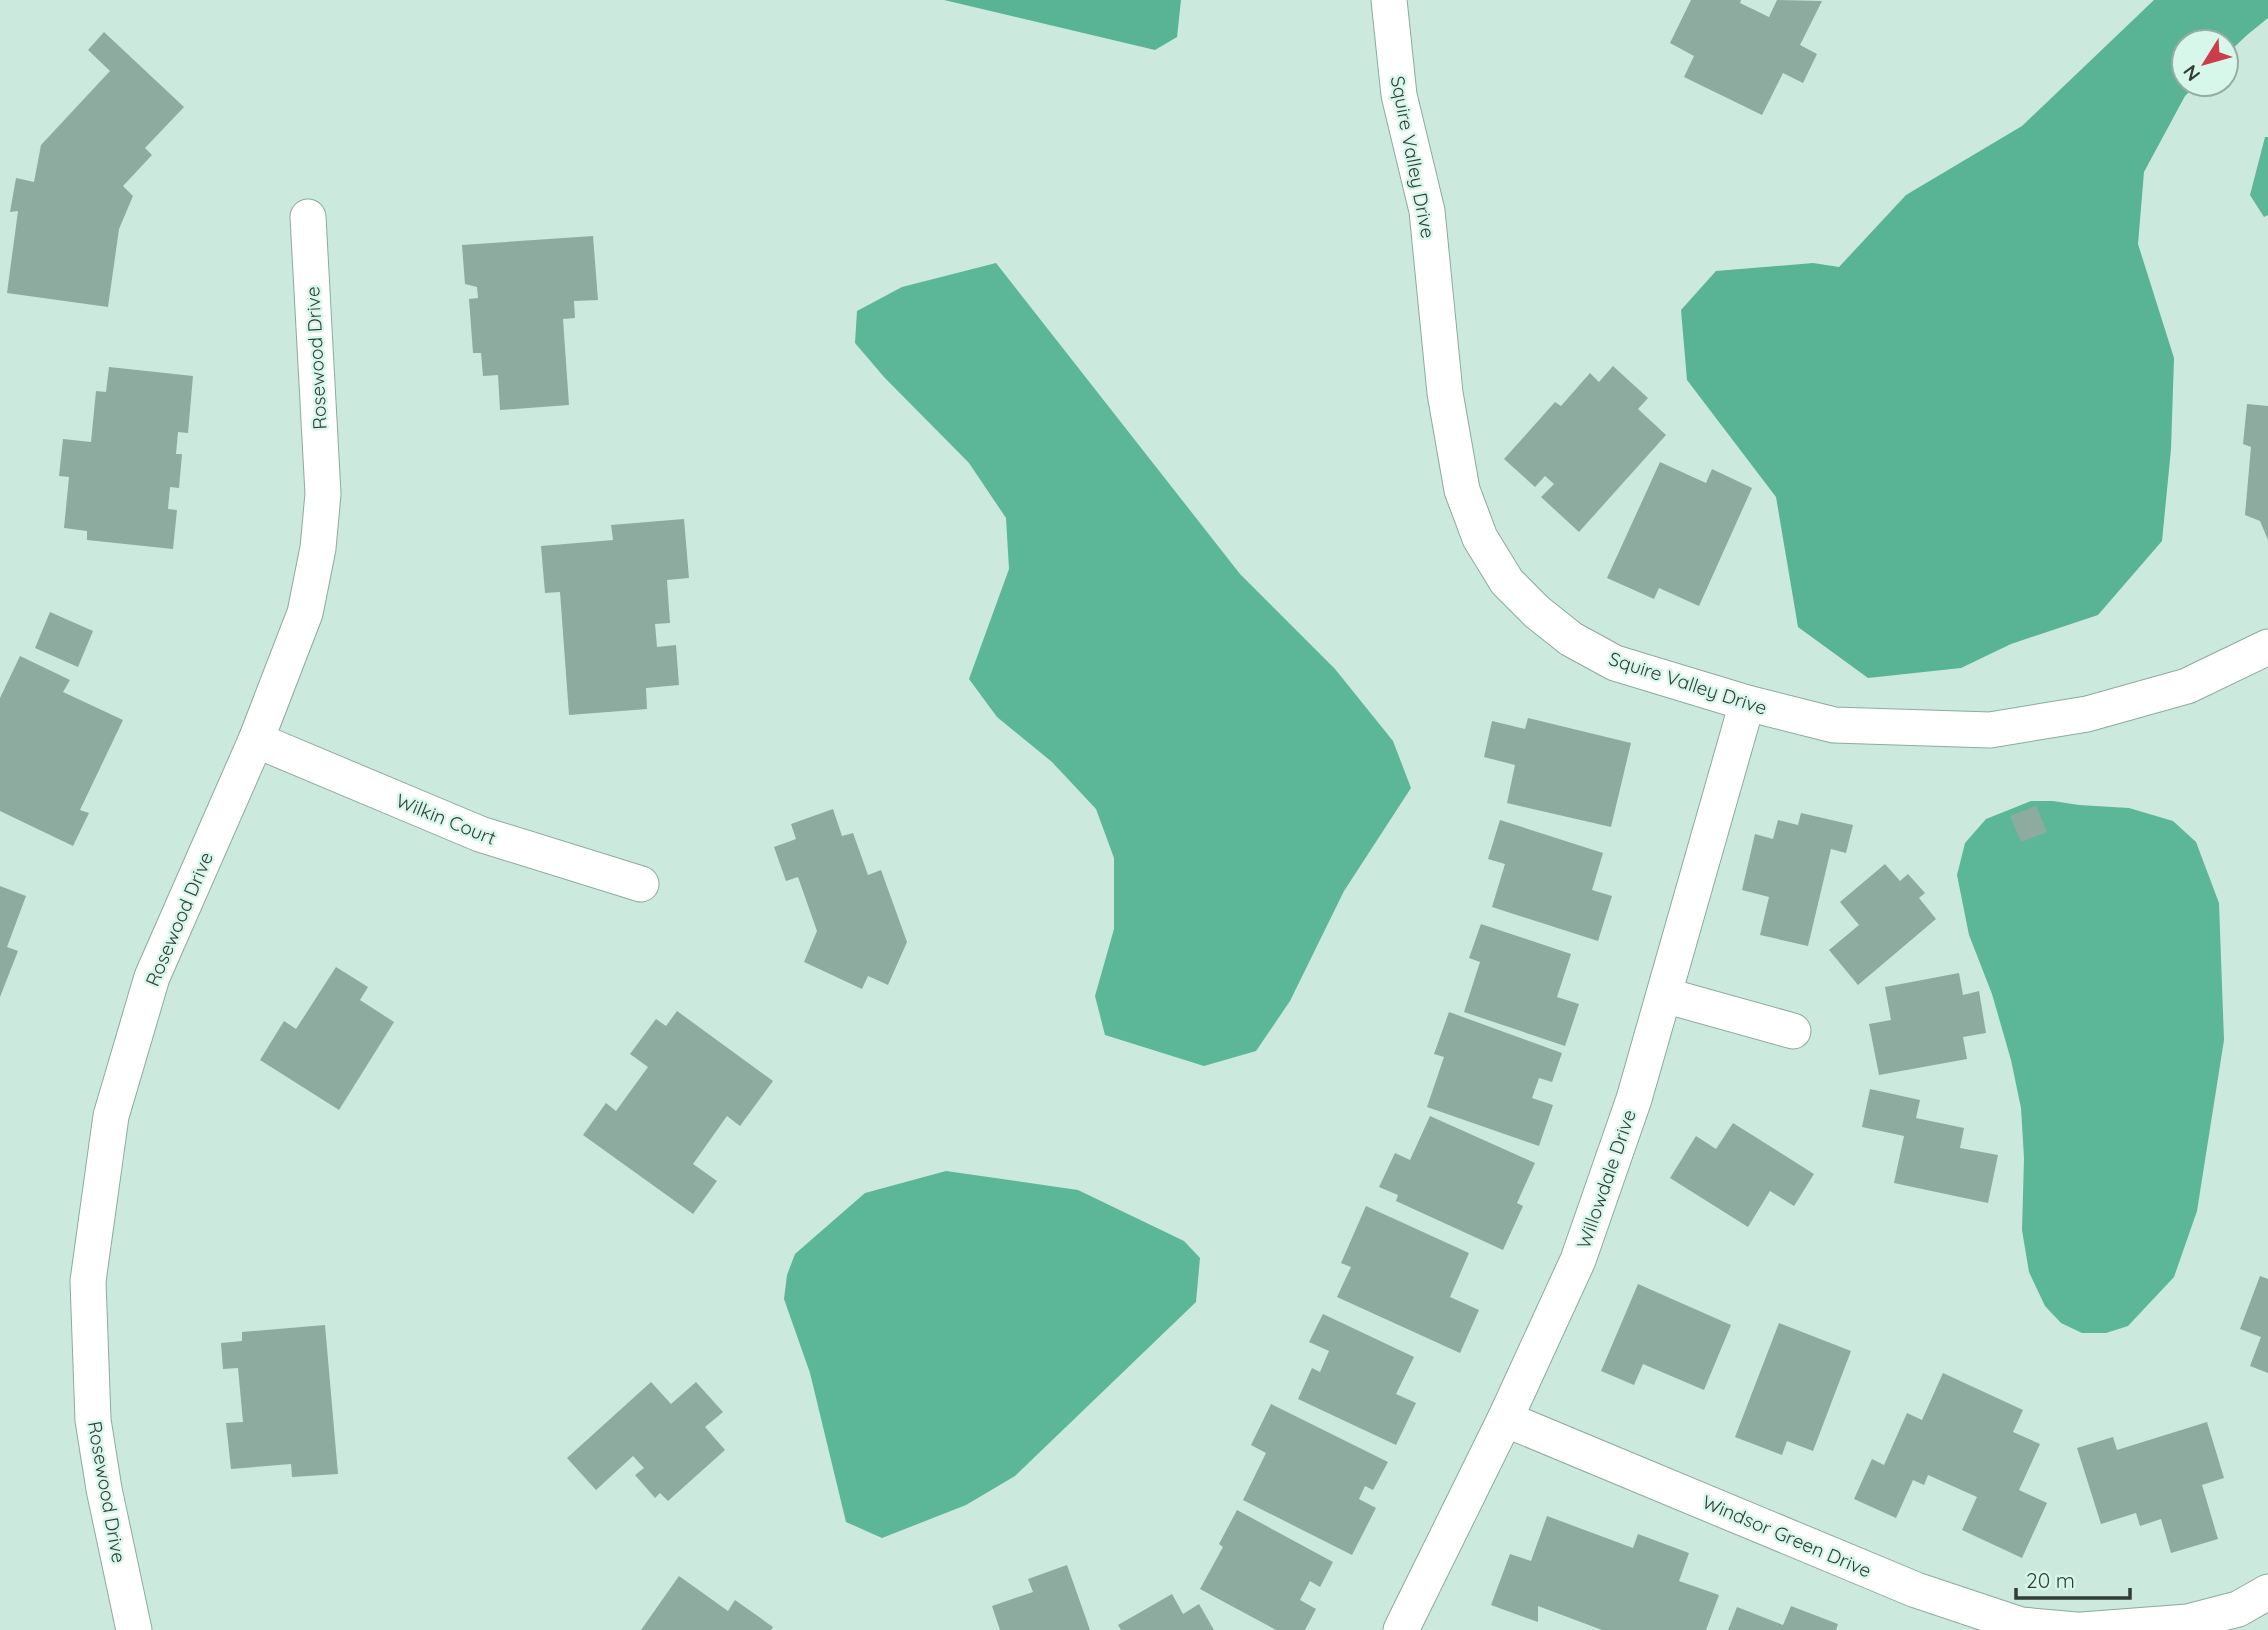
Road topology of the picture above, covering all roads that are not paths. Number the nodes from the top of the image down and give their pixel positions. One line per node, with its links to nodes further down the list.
1 (1389, 0): 4 (street, Squire Valley Drive)
2 (308, 217): 5 (street, Rosewood Drive)
3 (2268, 647): 4 (street, Squire Valley Drive)
4 (1747, 703): 7 (street, Willowdale Drive)
5 (256, 740): 6 (street, Wilkin Court); 11 (street, Rosewood Drive)
6 (641, 884)
7 (1664, 995): 8 (street); 9 (street, Willowdale Drive)
8 (1793, 1031)
9 (1505, 1419): 12 (street, Willowdale Drive); 13 (street, Windsor Green Drive)
10 (2268, 1592): 14 (street)
11 (134, 1630)
12 (1401, 1630)
13 (2076, 1630)
14 (2082, 1630)

